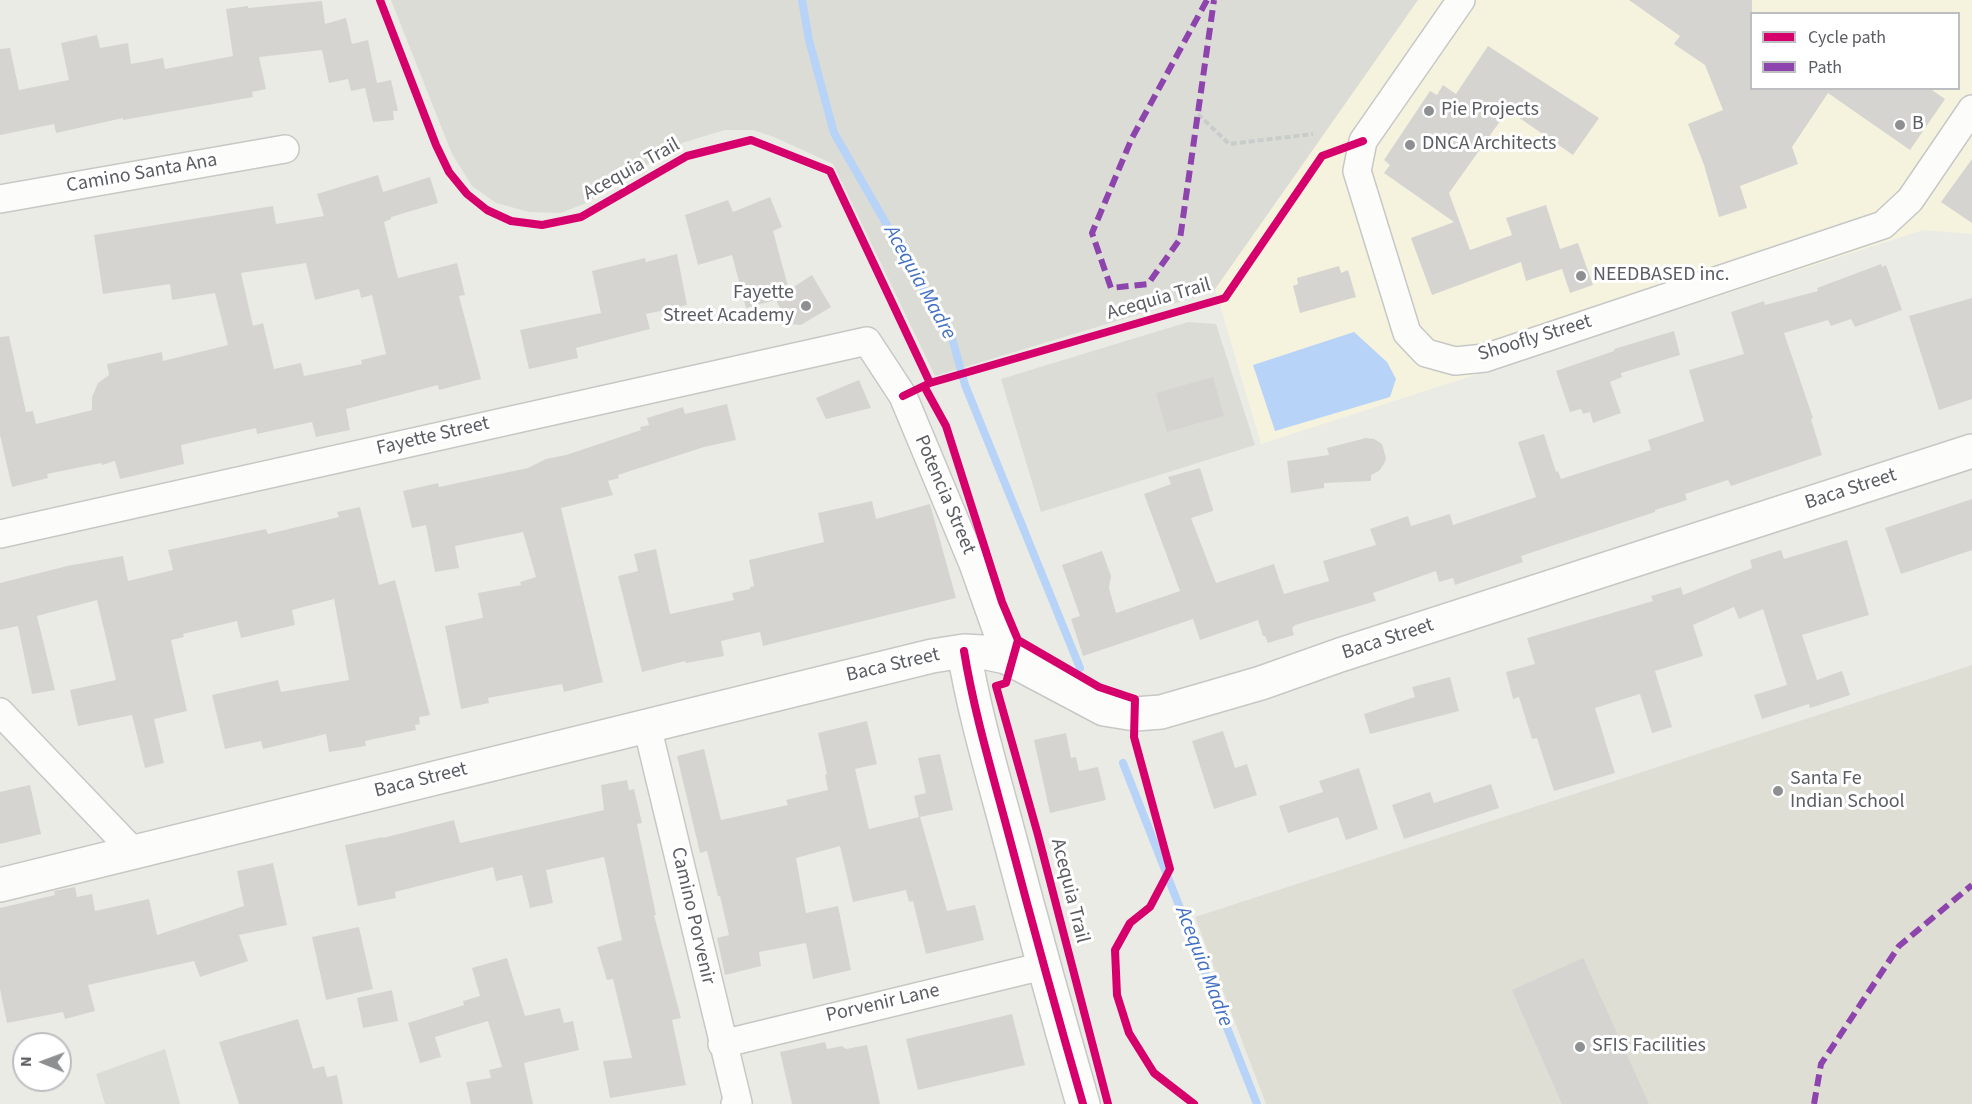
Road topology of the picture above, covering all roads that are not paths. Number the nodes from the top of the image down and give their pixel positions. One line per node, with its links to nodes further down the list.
1 (1461, 0): 2 (street, Shoofly Street)
2 (1972, 109)
3 (285, 149): 4 (street, Camino Santa Ana)
4 (0, 199)
5 (867, 341): 7 (street, Fayette Street); 9 (street, Potencia Street)
6 (1972, 451): 9 (street, Baca Street)
7 (0, 534)
8 (964, 651): 9 (street, Baca Street); 11 (street, Baca Street); 14 (street)
9 (1006, 657)
10 (0, 712): 12 (street)
11 (647, 726): 12 (street, Baca Street); 15 (street, Camino Porvenir)
12 (135, 853): 13 (street, Baca Street)
13 (0, 885)
14 (1043, 966): 15 (street, Porvenir Lane); 17 (street)
15 (722, 1044): 16 (street, Camino Porvenir)
16 (735, 1104)
17 (1083, 1104)

